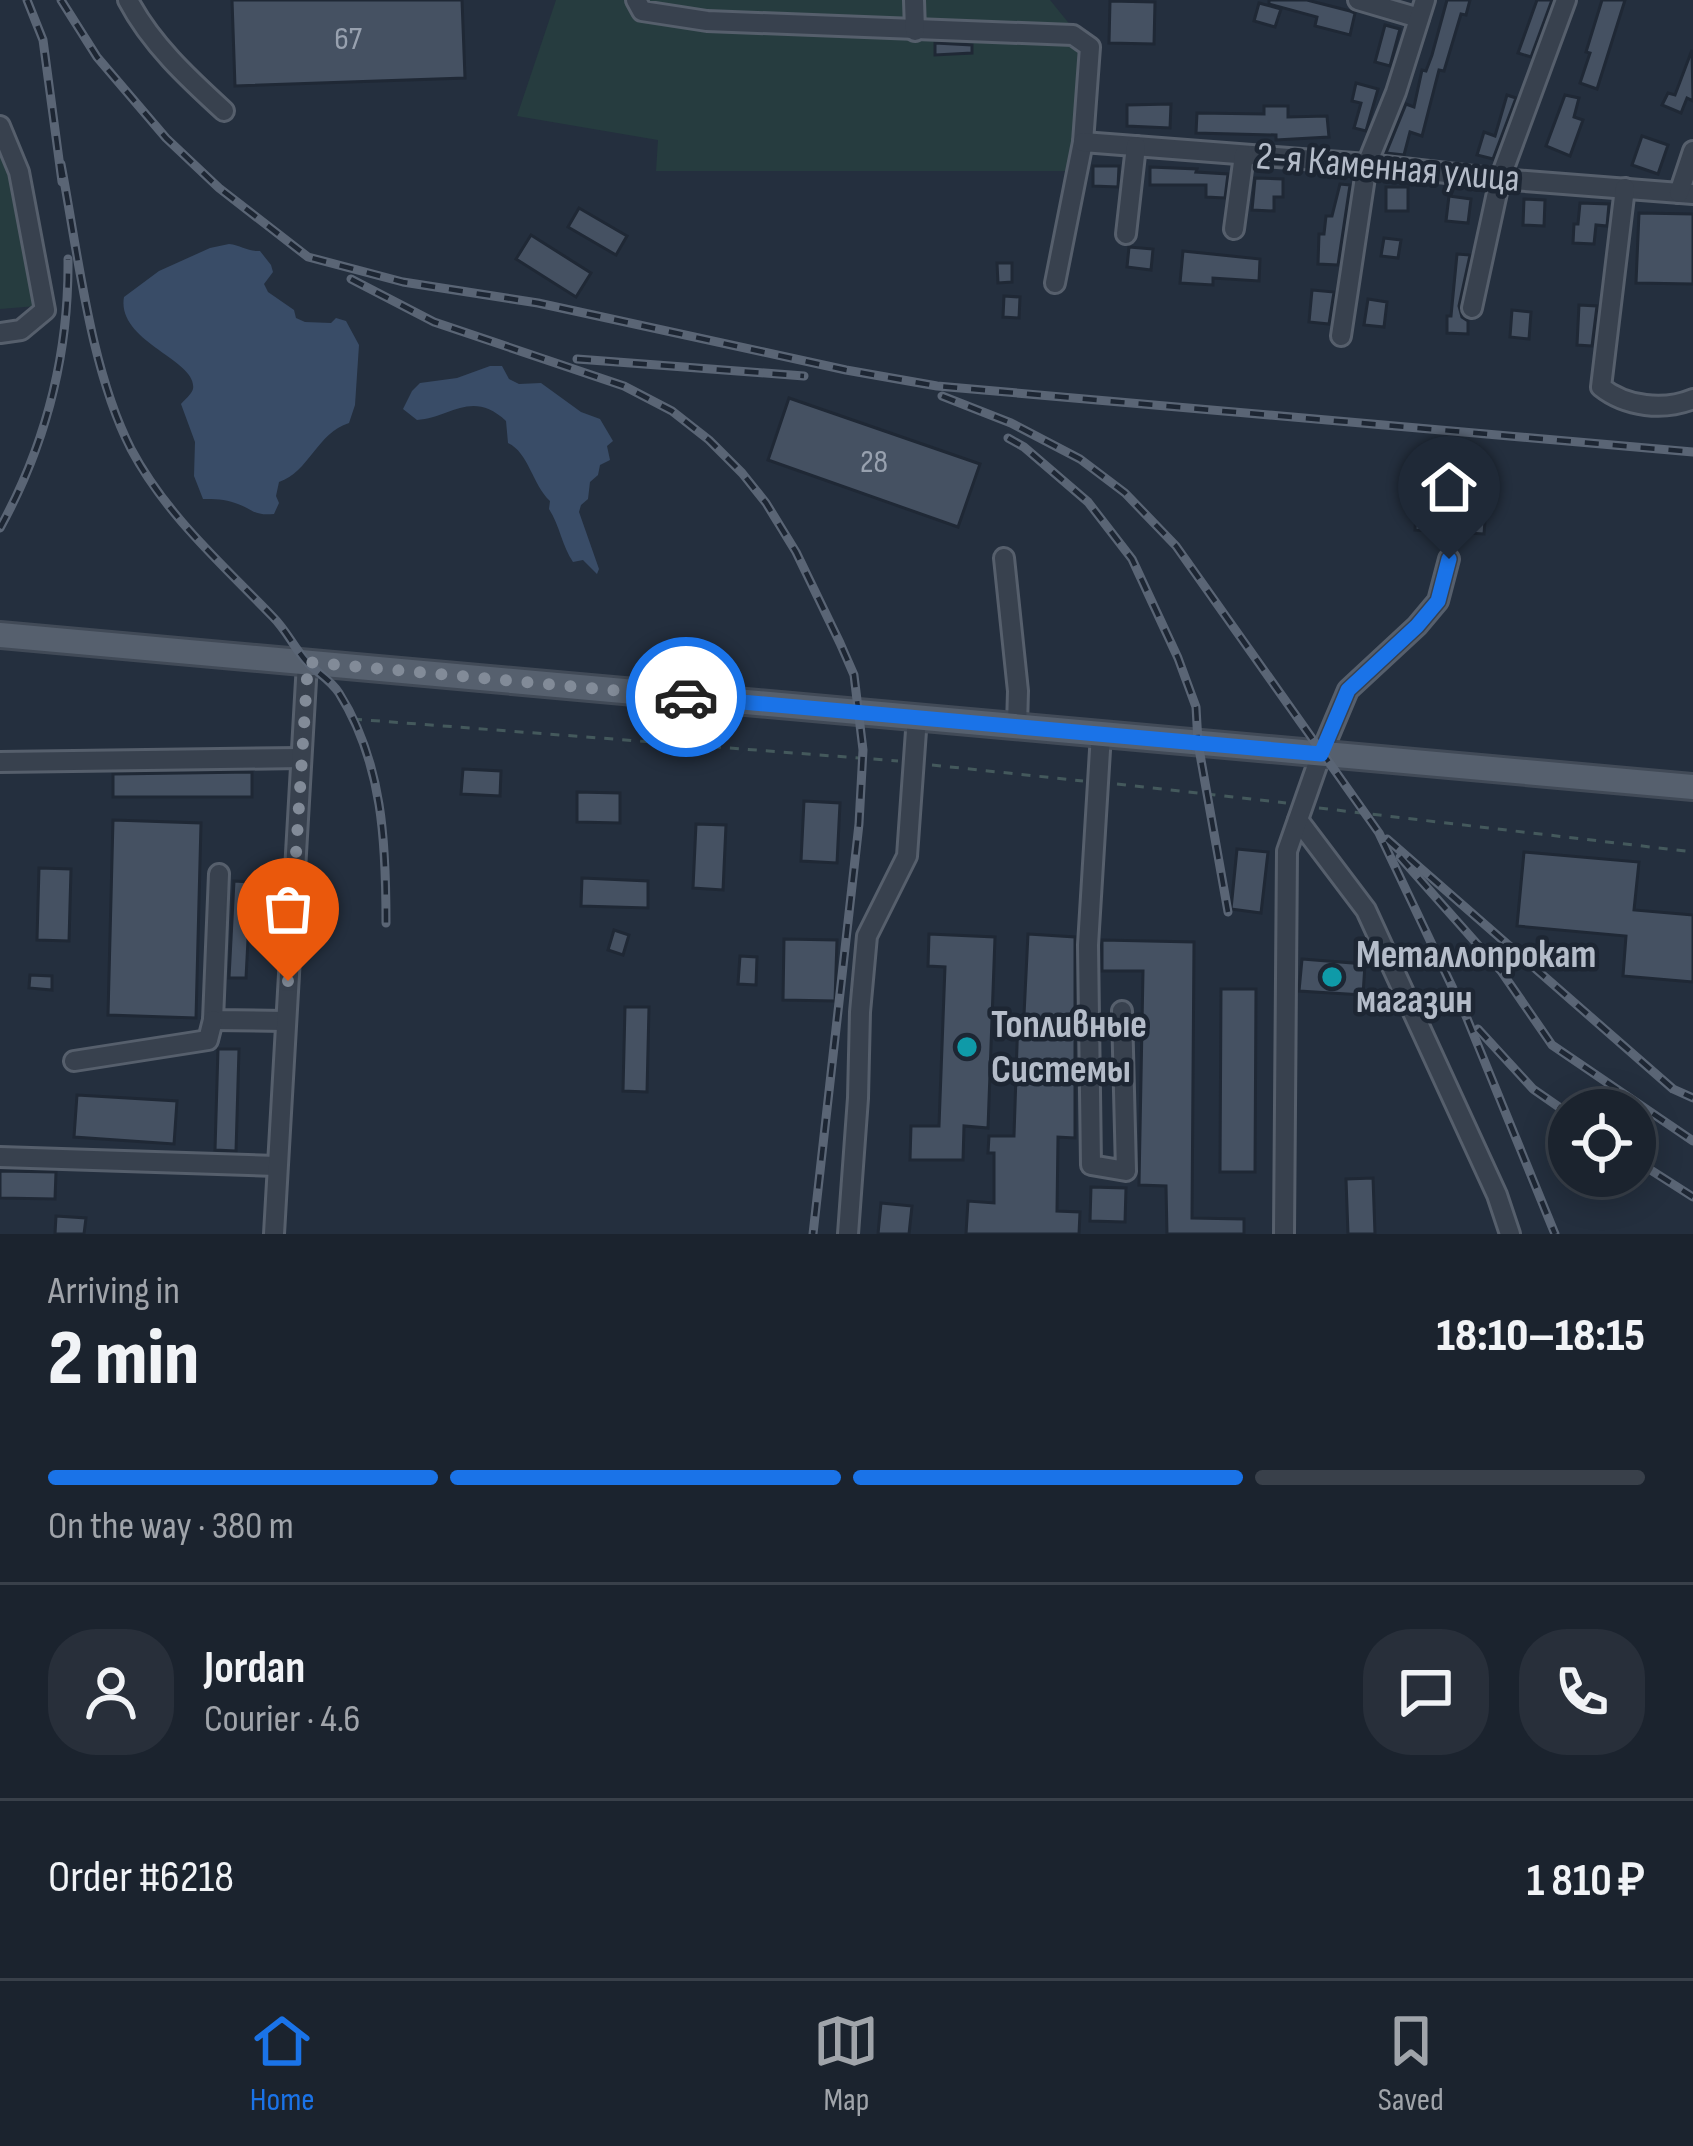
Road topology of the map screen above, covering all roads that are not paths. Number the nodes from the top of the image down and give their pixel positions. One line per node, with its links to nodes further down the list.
1 (128, 0): 8 (street)
2 (636, 0): 7 (street)
3 (914, 0): 7 (street)
4 (1358, 0): 6 (street)
5 (1566, 0): 15 (street)
6 (1422, 9): 14 (street)
7 (914, 31): 10 (street)
8 (224, 111)
9 (0, 126): 22 (street)
10 (1083, 142): 11 (street, 2-я Каменная улица); 20 (street)
11 (1136, 146): 13 (street, 2-я Каменная улица); 19 (street)
12 (1693, 151): 17 (street)
13 (1244, 155): 14 (street, 2-я Каменная улица); 18 (street)
14 (1367, 164): 15 (street, 2-я Каменная улица); 23 (street)
15 (1500, 178): 16 (street, 2-я Каменная улица); 21 (street)
16 (1625, 188): 17 (street, 2-я Каменная улица); 24 (street)
17 (1686, 194)
18 (1234, 229)
19 (1126, 234)
20 (1055, 283)
21 (1472, 308)
22 (0, 333)
23 (1341, 335)
24 (1693, 399)
25 (1004, 558): 30 (street)
26 (1449, 559): 32 (street)
27 (0, 635): 28 (main road)
28 (308, 662): 29 (main road); 33 (street)
29 (917, 717): 30 (main road); 45 (street)
30 (1017, 726): 31 (main road)
31 (1101, 734): 32 (main road); 38 (street)
32 (1321, 754): 35 (main road); 36 (street)
33 (302, 758): 34 (street); 40 (street)
34 (0, 762)
35 (1693, 787)
36 (1301, 813): 46 (street); 47 (street)
37 (220, 874): 39 (street)
38 (1122, 1010)
39 (213, 1020): 40 (street); 41 (street)
40 (285, 1021): 43 (street)
41 (74, 1061)
42 (0, 1157): 43 (street)
43 (276, 1166): 44 (street)
44 (274, 1234)
45 (848, 1234)
46 (1284, 1234)
47 (1510, 1234)

